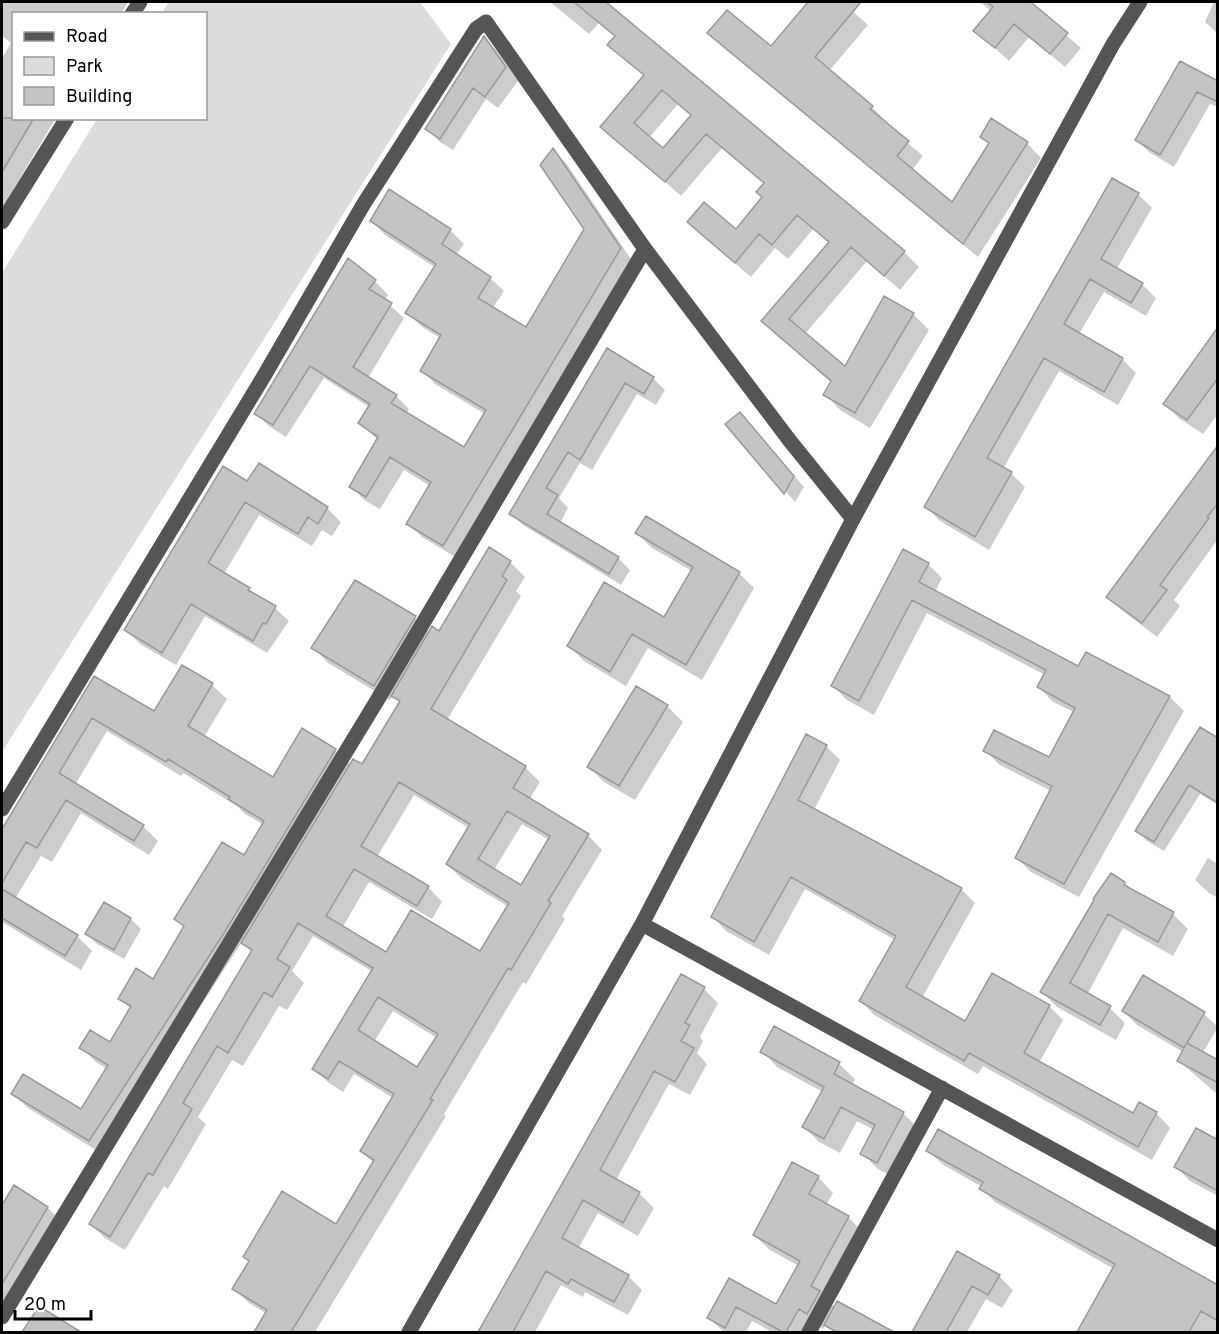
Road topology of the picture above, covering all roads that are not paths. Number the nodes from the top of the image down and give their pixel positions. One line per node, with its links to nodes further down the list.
1 (1140, 2): 5 (street)
2 (66, 120): 3 (street)
3 (2, 222)
4 (645, 249): 5 (street); 6 (street); 10 (street)
5 (853, 519): 7 (street)
6 (2, 809)
7 (642, 924): 8 (street); 11 (street)
8 (942, 1088): 9 (street); 12 (street)
9 (1218, 1240)
10 (2, 1317)
11 (409, 1332)
12 (809, 1332)

